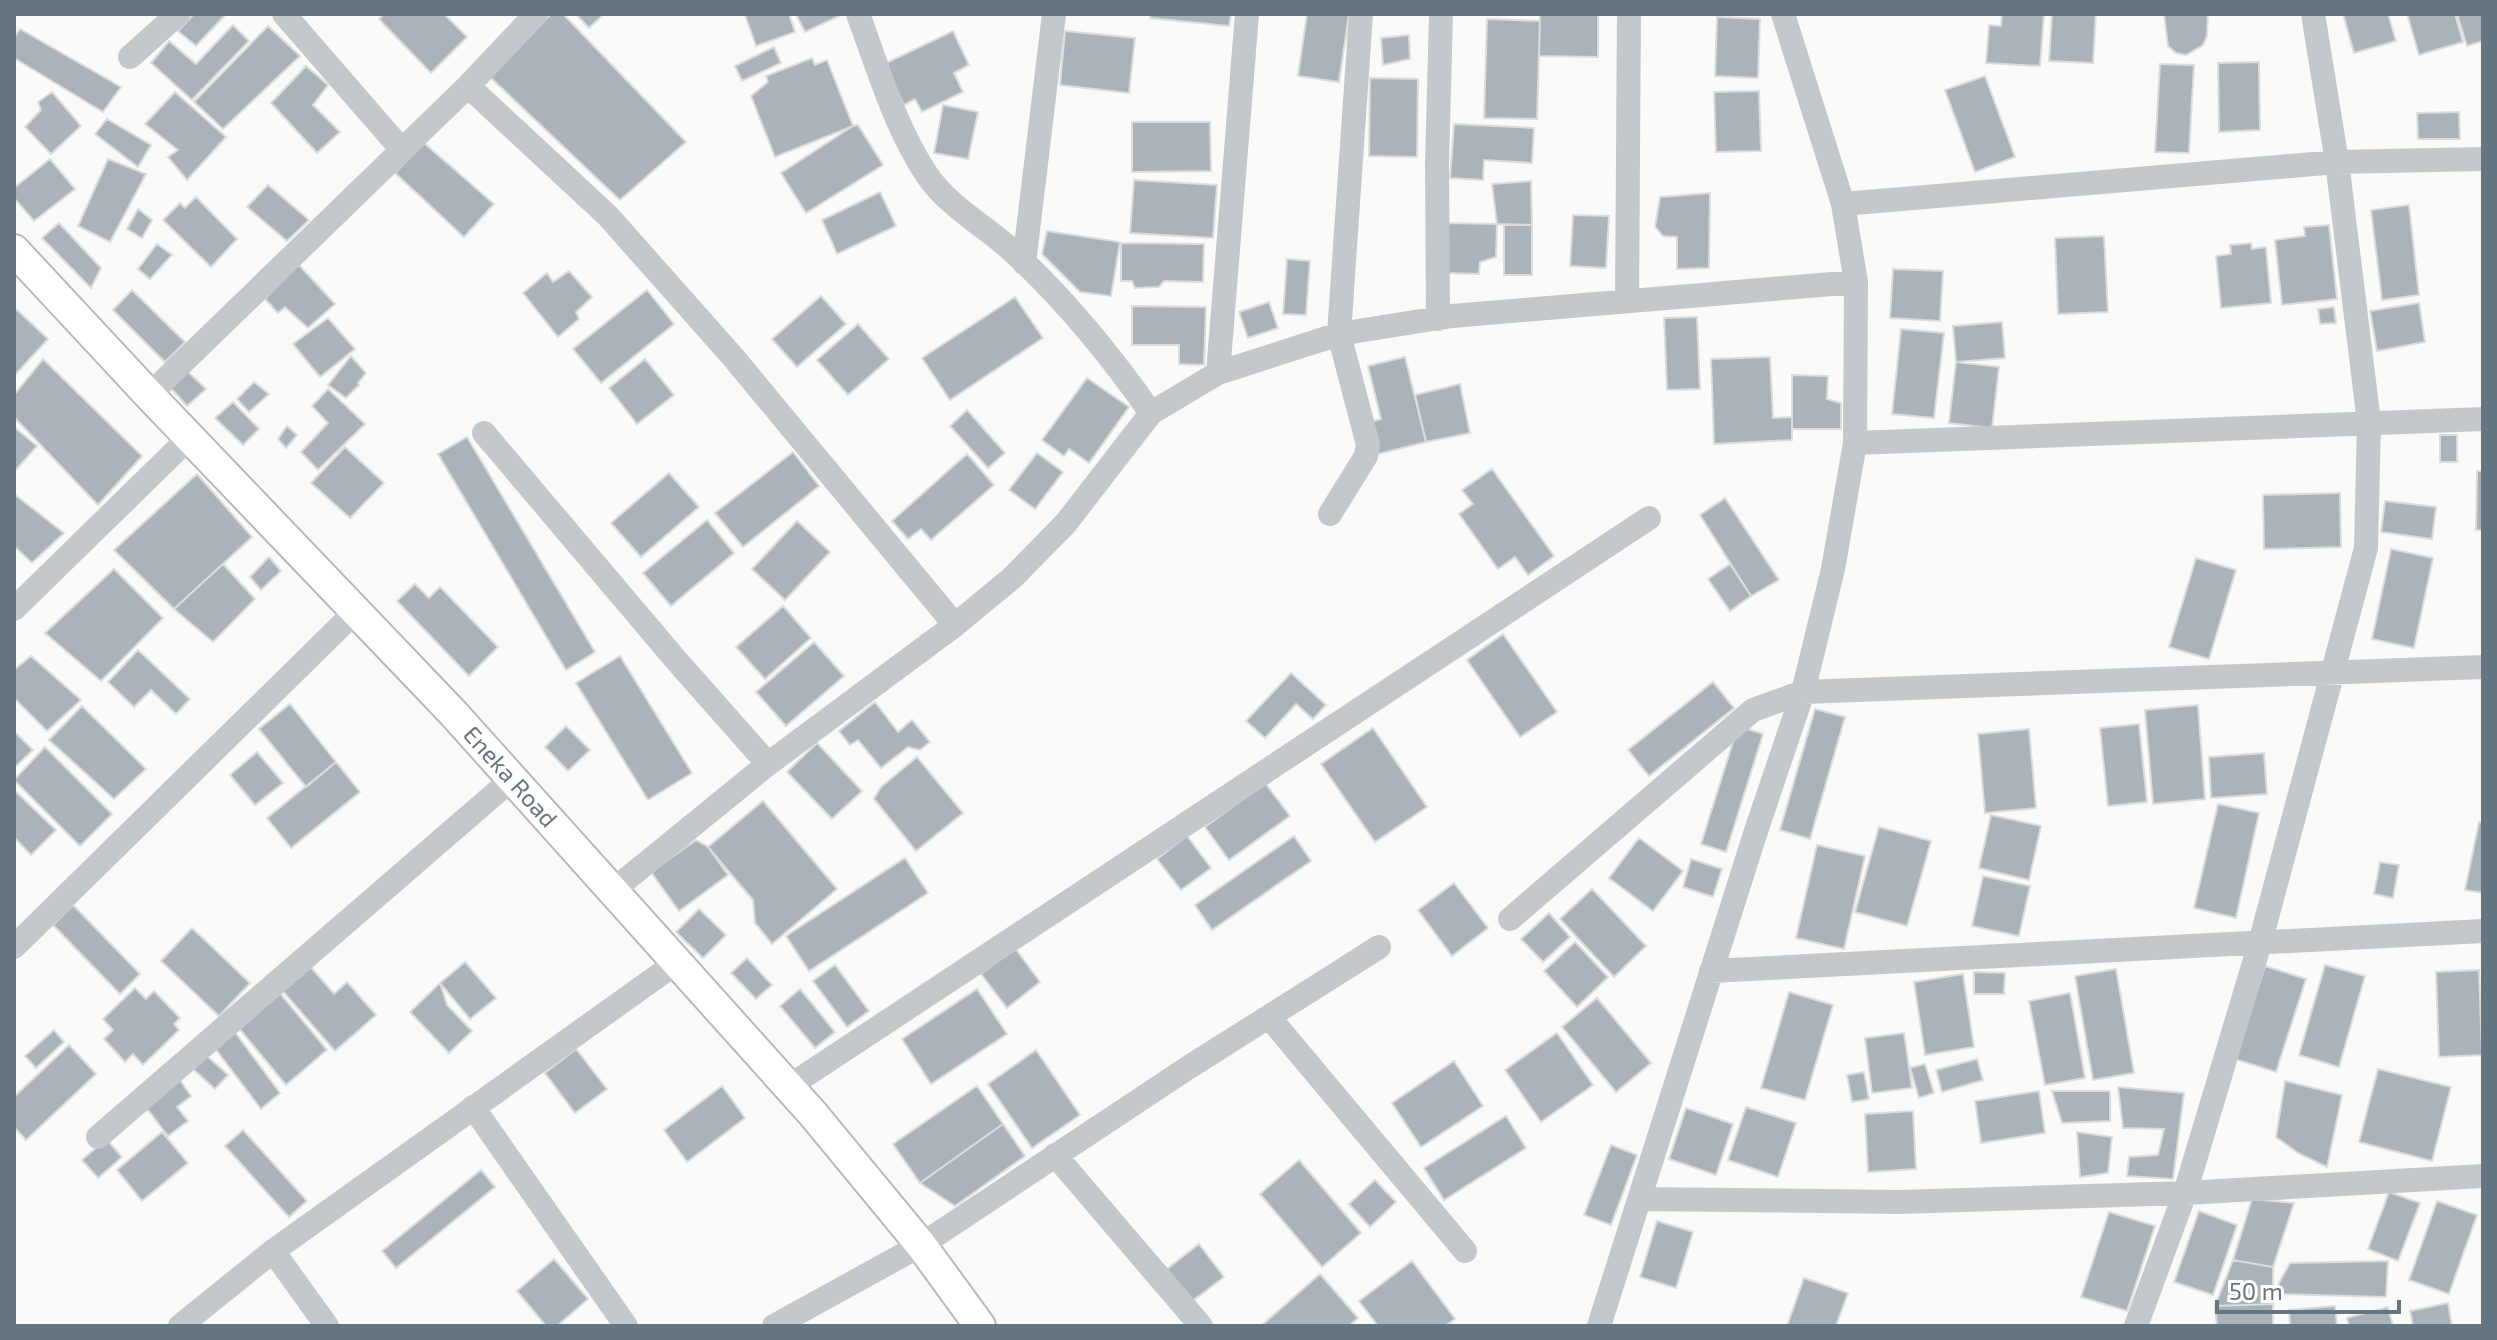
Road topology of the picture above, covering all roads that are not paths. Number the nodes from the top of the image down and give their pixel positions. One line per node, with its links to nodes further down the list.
1 (178, 14): 12 (street)
2 (284, 14): 14 (street)
3 (536, 14): 13 (street)
4 (858, 14): 19 (street)
5 (1054, 14): 19 (street)
6 (1247, 14): 24 (street)
7 (1361, 14): 23 (street)
8 (1441, 14): 22 (street)
9 (1629, 14): 21 (street)
10 (1783, 14): 17 (street)
11 (2313, 14): 16 (street)
12 (130, 57)
13 (468, 86): 14 (street); 36 (street)
14 (402, 150): 25 (street)
15 (2483, 159): 16 (street)
16 (2337, 162): 17 (street); 28 (street)
17 (1843, 204): 20 (street)
18 (14, 250): 25 (main road, Eneka Road)
19 (1024, 263): 26 (street)
20 (1856, 282): 21 (street); 31 (street)
21 (1627, 300): 22 (street)
22 (1438, 319): 23 (street)
23 (1339, 334): 24 (street); 32 (street)
24 (1218, 373): 26 (street)
25 (149, 395): 30 (main road, Eneka Road)
26 (1151, 413): 36 (street)
27 (2483, 419): 28 (street)
28 (2369, 422): 31 (street); 38 (street)
29 (484, 433): 40 (street)
30 (190, 437): 34 (street); 35 (main road, Eneka Road)
31 (1855, 443): 39 (street)
32 (1330, 514)
33 (1649, 518): 51 (street)
34 (14, 609)
35 (356, 611): 41 (main road, Eneka Road); 46 (street)
36 (955, 625): 40 (street)
37 (2483, 667): 38 (street)
38 (2331, 674): 39 (street); 45 (street)
39 (1803, 692): 43 (street); 49 (street)
40 (768, 764): 42 (street)
41 (512, 779): 42 (main road, Eneka Road); 53 (street)
42 (612, 891): 48 (main road, Eneka Road)
43 (1510, 919)
44 (2483, 931): 45 (street)
45 (2260, 943): 49 (street); 56 (street)
46 (14, 947)
47 (1379, 947): 50 (street)
48 (676, 963): 51 (main road, Eneka Road); 52 (street)
49 (1711, 971): 57 (street)
50 (1269, 1017): 54 (street); 60 (street)
51 (788, 1087): 58 (main road, Eneka Road)
52 (473, 1107): 59 (street); 63 (street)
53 (98, 1137)
54 (1055, 1155): 58 (street); 66 (street)
55 (2483, 1176): 56 (street)
56 (2185, 1193): 57 (street); 68 (street)
57 (1640, 1199): 67 (street)
58 (921, 1245): 64 (street); 65 (main road, Eneka Road)
59 (273, 1251): 61 (street); 62 (street)
60 (1465, 1251)
61 (180, 1326)
62 (327, 1326)
63 (626, 1326)
64 (774, 1326)
65 (980, 1326)
66 (1201, 1326)
67 (1599, 1326)
68 (2136, 1326)

